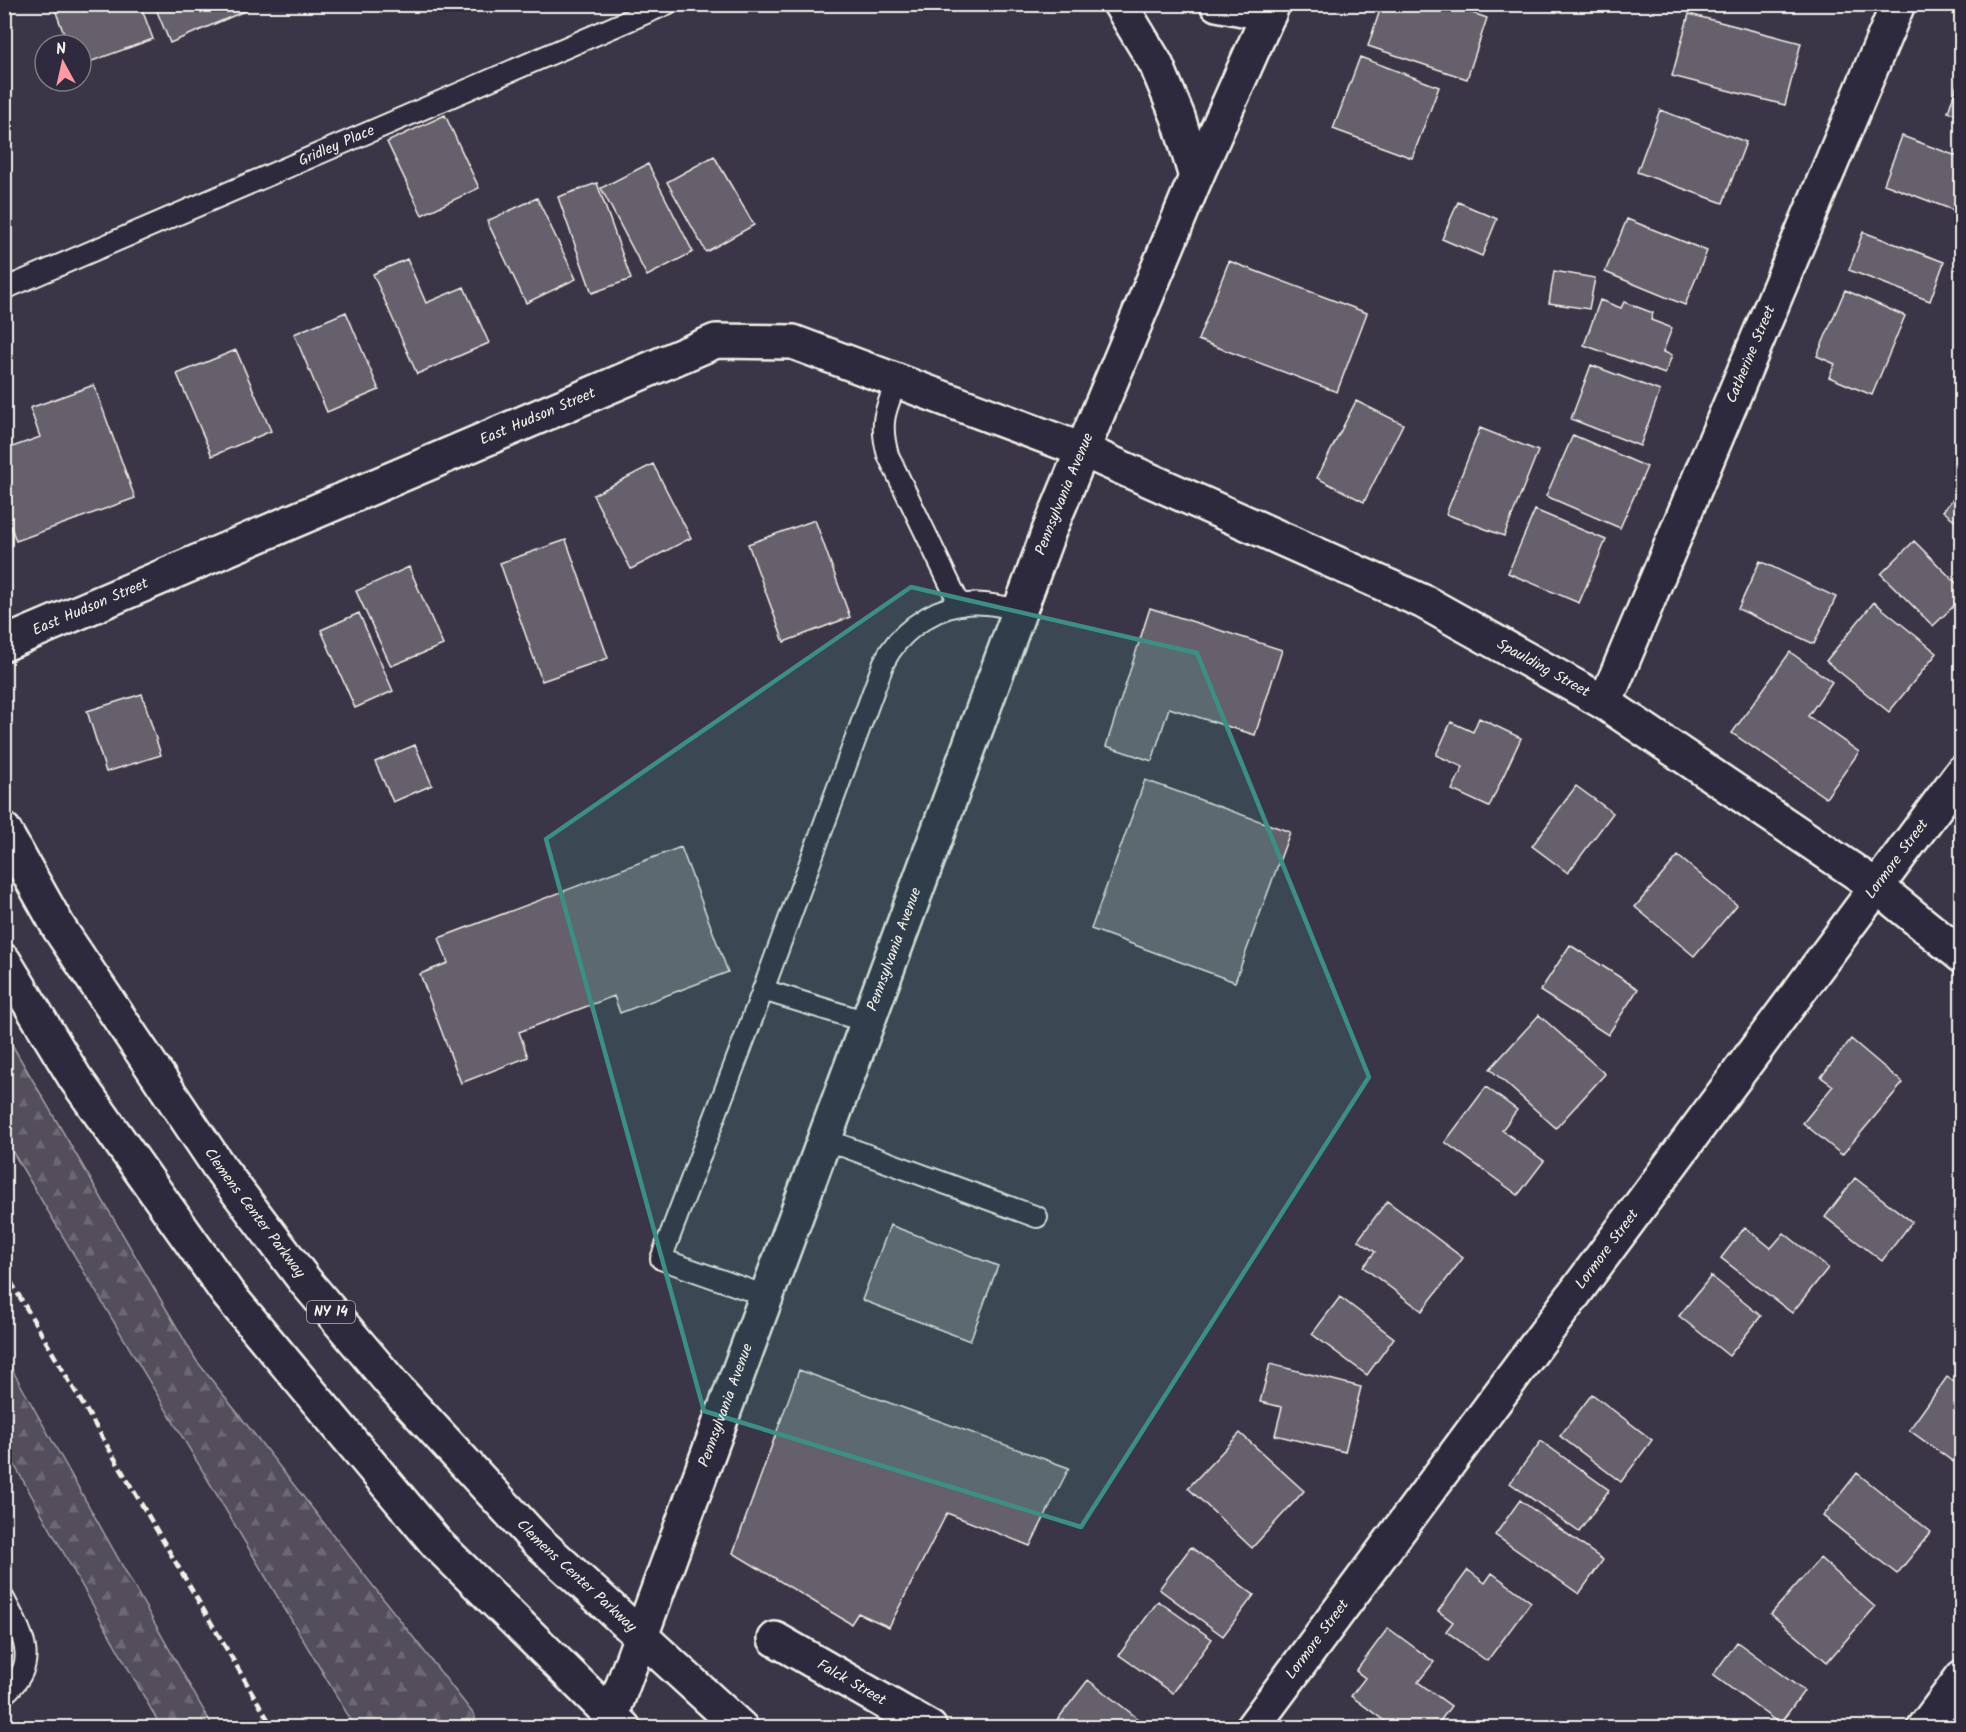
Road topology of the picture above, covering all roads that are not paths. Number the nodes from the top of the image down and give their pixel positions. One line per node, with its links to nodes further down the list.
1 (667, 4): 7 (lane, Gridley Place)
2 (1120, 4): 6 (street)
3 (1217, 4): 5 (street, Pennsylvania Avenue)
4 (1898, 4): 13 (street, Catherine Street)
5 (1271, 9): 6 (street, Pennsylvania Avenue)
6 (1196, 177): 9 (street, Pennsylvania Avenue)
7 (4, 289)
8 (897, 381): 9 (street, East Hudson Street); 10 (lane); 12 (street, East Hudson Street)
9 (1082, 450): 11 (street, Pennsylvania Avenue); 13 (street, Spaulding Street)
10 (960, 604): 11 (lane); 19 (lane)
11 (1020, 610): 20 (street, Pennsylvania Avenue)
12 (4, 644)
13 (1605, 703): 16 (street, Spaulding Street)
14 (1962, 772): 16 (street, Lormore Street)
15 (4, 830): 25 (street, Clemens Center Parkway / NY 14)
16 (1876, 886): 17 (street, Spaulding Street); 32 (street, Lormore Street)
17 (1962, 956)
18 (4, 961): 29 (street)
19 (763, 990): 20 (lane); 23 (lane)
20 (867, 1022): 21 (street, Pennsylvania Avenue)
21 (824, 1139): 22 (lane); 23 (street, Pennsylvania Avenue)
22 (1037, 1217)
23 (766, 1296): 25 (street, Pennsylvania Avenue)
24 (4, 1599): 28 (lane)
25 (640, 1634): 29 (street, Pennsylvania Avenue); 30 (street, Clemens Center Parkway / NY 14)
26 (775, 1639): 31 (street, Falck Street)
27 (1962, 1677): 33 (street)
28 (4, 1694)
29 (614, 1723)
30 (741, 1728)
31 (930, 1728)
32 (1252, 1728)
33 (1924, 1728)

